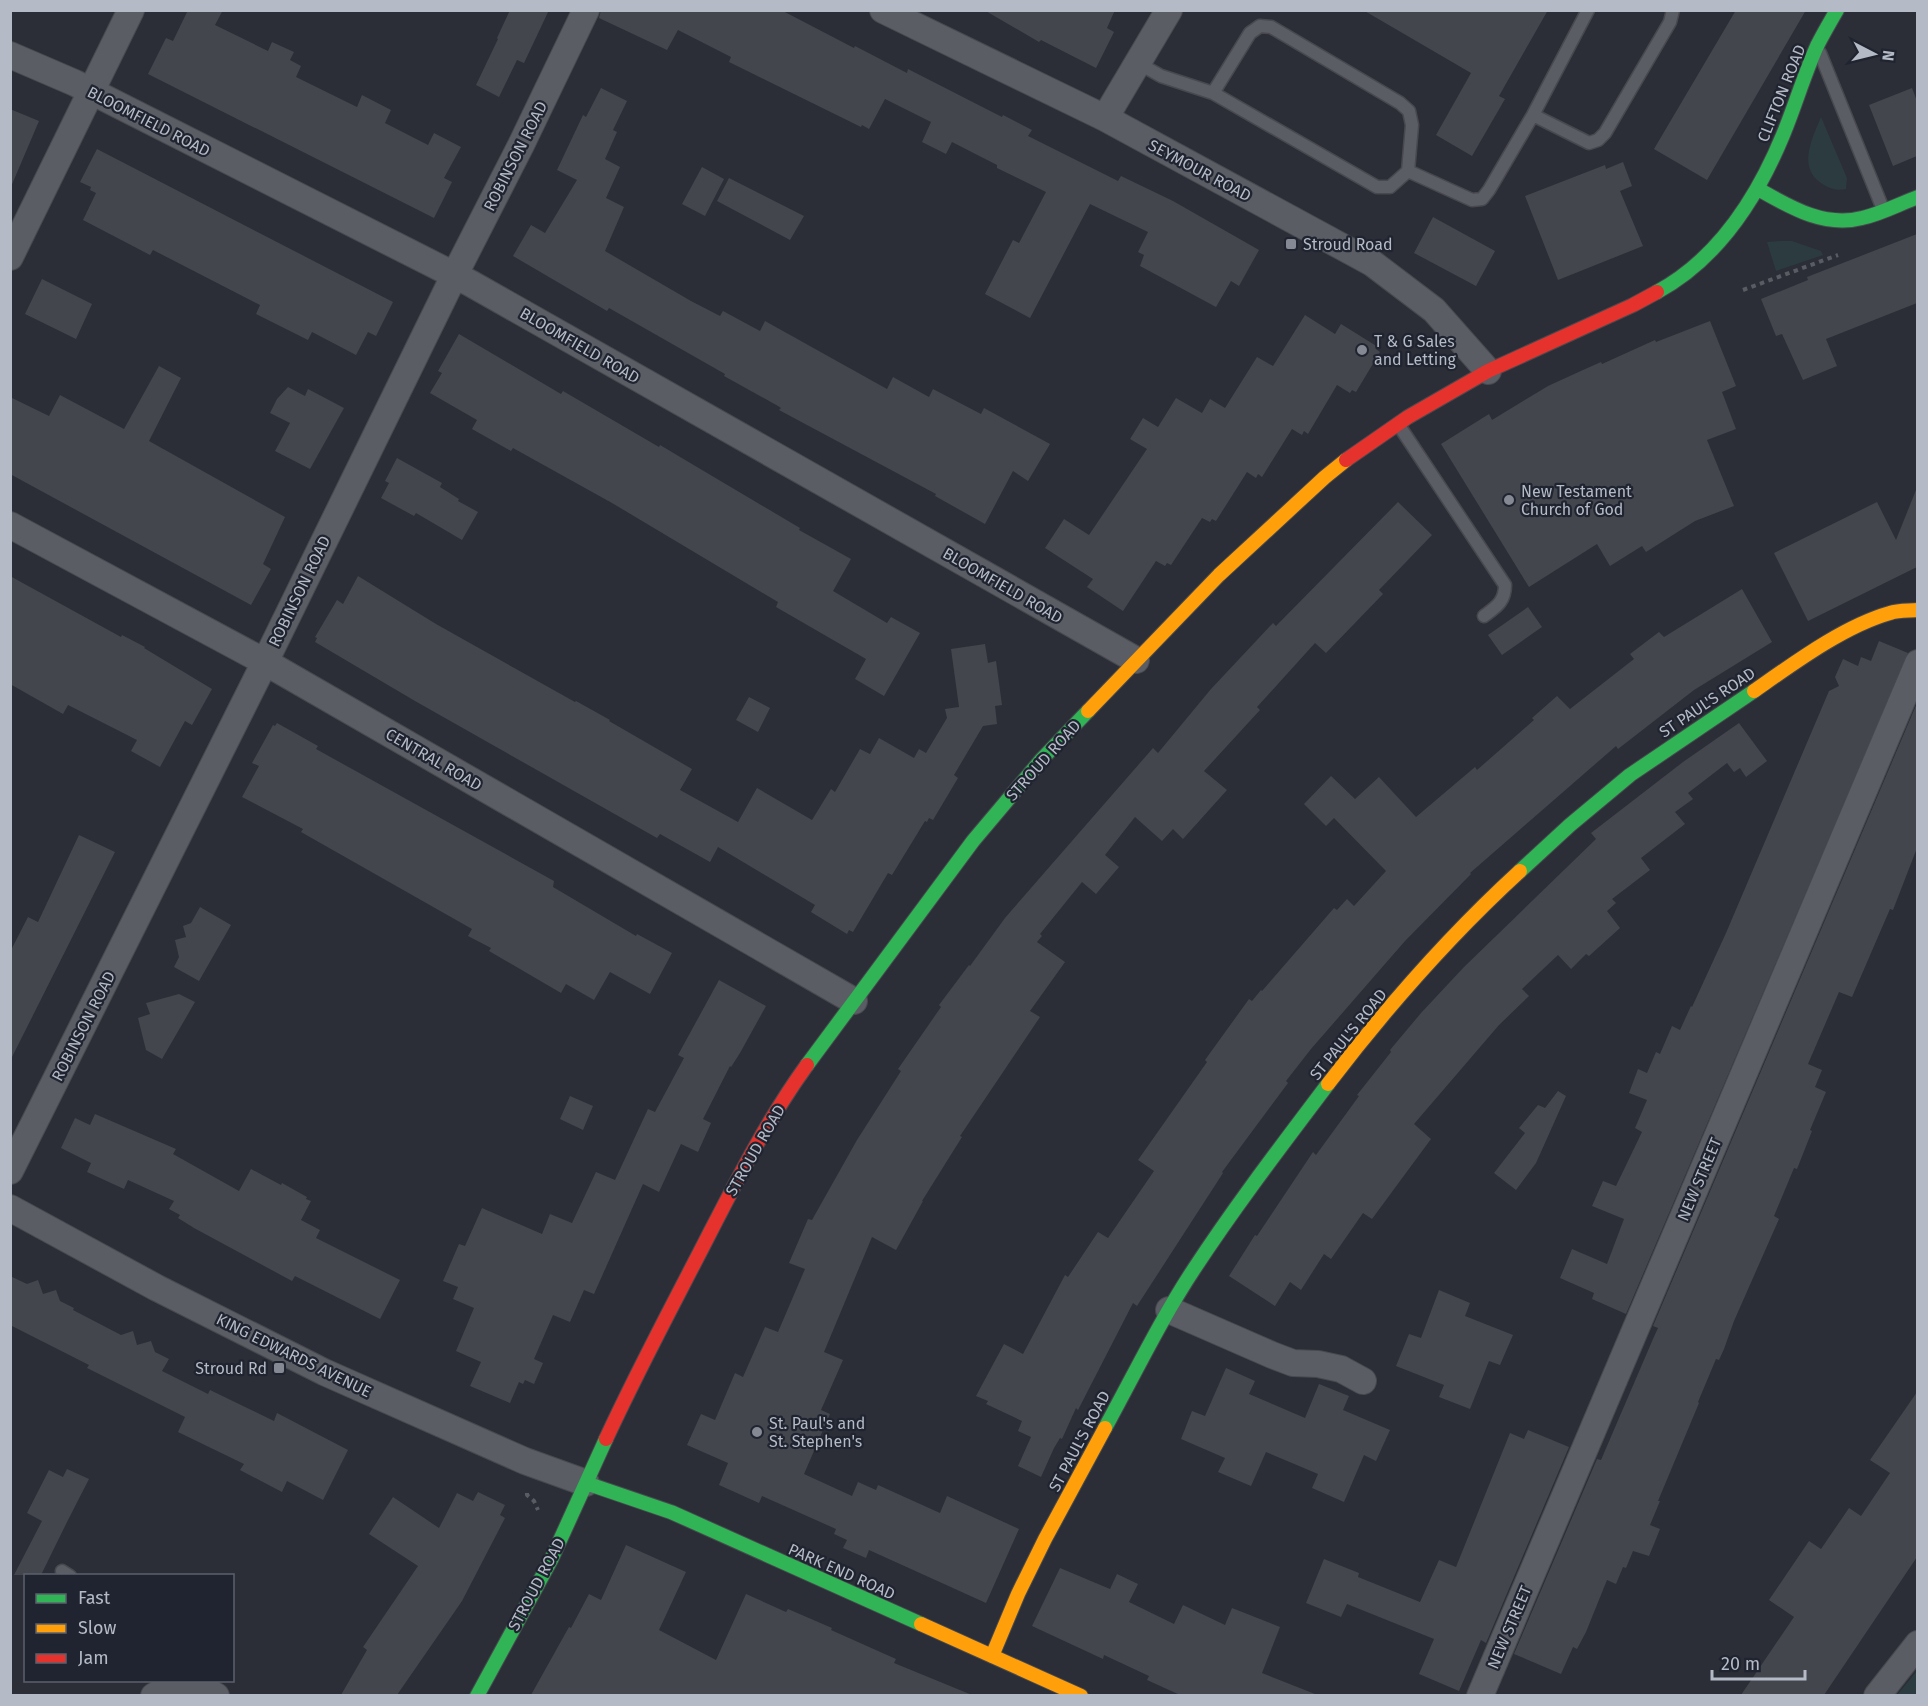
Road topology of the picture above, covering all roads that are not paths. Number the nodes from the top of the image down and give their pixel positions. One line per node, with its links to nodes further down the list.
1 (131, 10): 11 (street)
2 (586, 10): 20 (street, ROBINSON ROAD)
3 (1169, 10): 10 (street)
4 (1588, 10): 13 (lane)
5 (1673, 10): 13 (lane)
6 (1838, 10): 8 (main road, CLIFTON ROAD)
7 (889, 12): 14 (street, SEYMOUR ROAD)
8 (1817, 46): 16 (main road, CLIFTON ROAD); 18 (lane)
9 (10, 55): 11 (street, BLOOMFIELD ROAD)
10 (1138, 63): 12 (lane); 14 (street)
11 (91, 92): 19 (street); 20 (street, BLOOMFIELD ROAD)
12 (1213, 93): 15 (lane); 15 (lane)
13 (1533, 115): 15 (lane)
14 (1105, 118): 21 (street, SEYMOUR ROAD)
15 (1408, 171)
16 (1758, 189): 18 (main road); 21 (main road, STROUD ROAD)
17 (1917, 197): 18 (main road)
18 (1884, 210)
19 (10, 257)
20 (454, 276): 26 (street, BLOOMFIELD ROAD); 27 (street, ROBINSON ROAD)
21 (1488, 371): 22 (main road, STROUD ROAD)
22 (1398, 423): 25 (lane); 26 (main road, STROUD ROAD)
23 (10, 525): 27 (street, CENTRAL ROAD)
24 (1917, 610): 32 (main road, ST PAUL'S ROAD)
25 (1484, 616)
26 (1136, 660): 29 (main road, STROUD ROAD)
27 (265, 662): 29 (street, CENTRAL ROAD); 30 (street, ROBINSON ROAD)
28 (1917, 663): 42 (street, NEW STREET)
29 (854, 1001): 34 (main road, STROUD ROAD)
30 (13, 1166)
31 (10, 1208): 34 (street, KING EDWARDS AVENUE)
32 (1169, 1310): 33 (street); 36 (main road, ST PAUL'S ROAD)
33 (1363, 1381)
34 (586, 1483): 36 (main road, PARK END ROAD); 40 (main road, STROUD ROAD)
35 (1917, 1644): 43 (street)
36 (992, 1656): 41 (main road, PARK END ROAD)
37 (186, 1682): 38 (street); 39 (street)
38 (154, 1695)
39 (216, 1695)
40 (477, 1695)
41 (1081, 1695)
42 (1480, 1695)
43 (1877, 1695)

